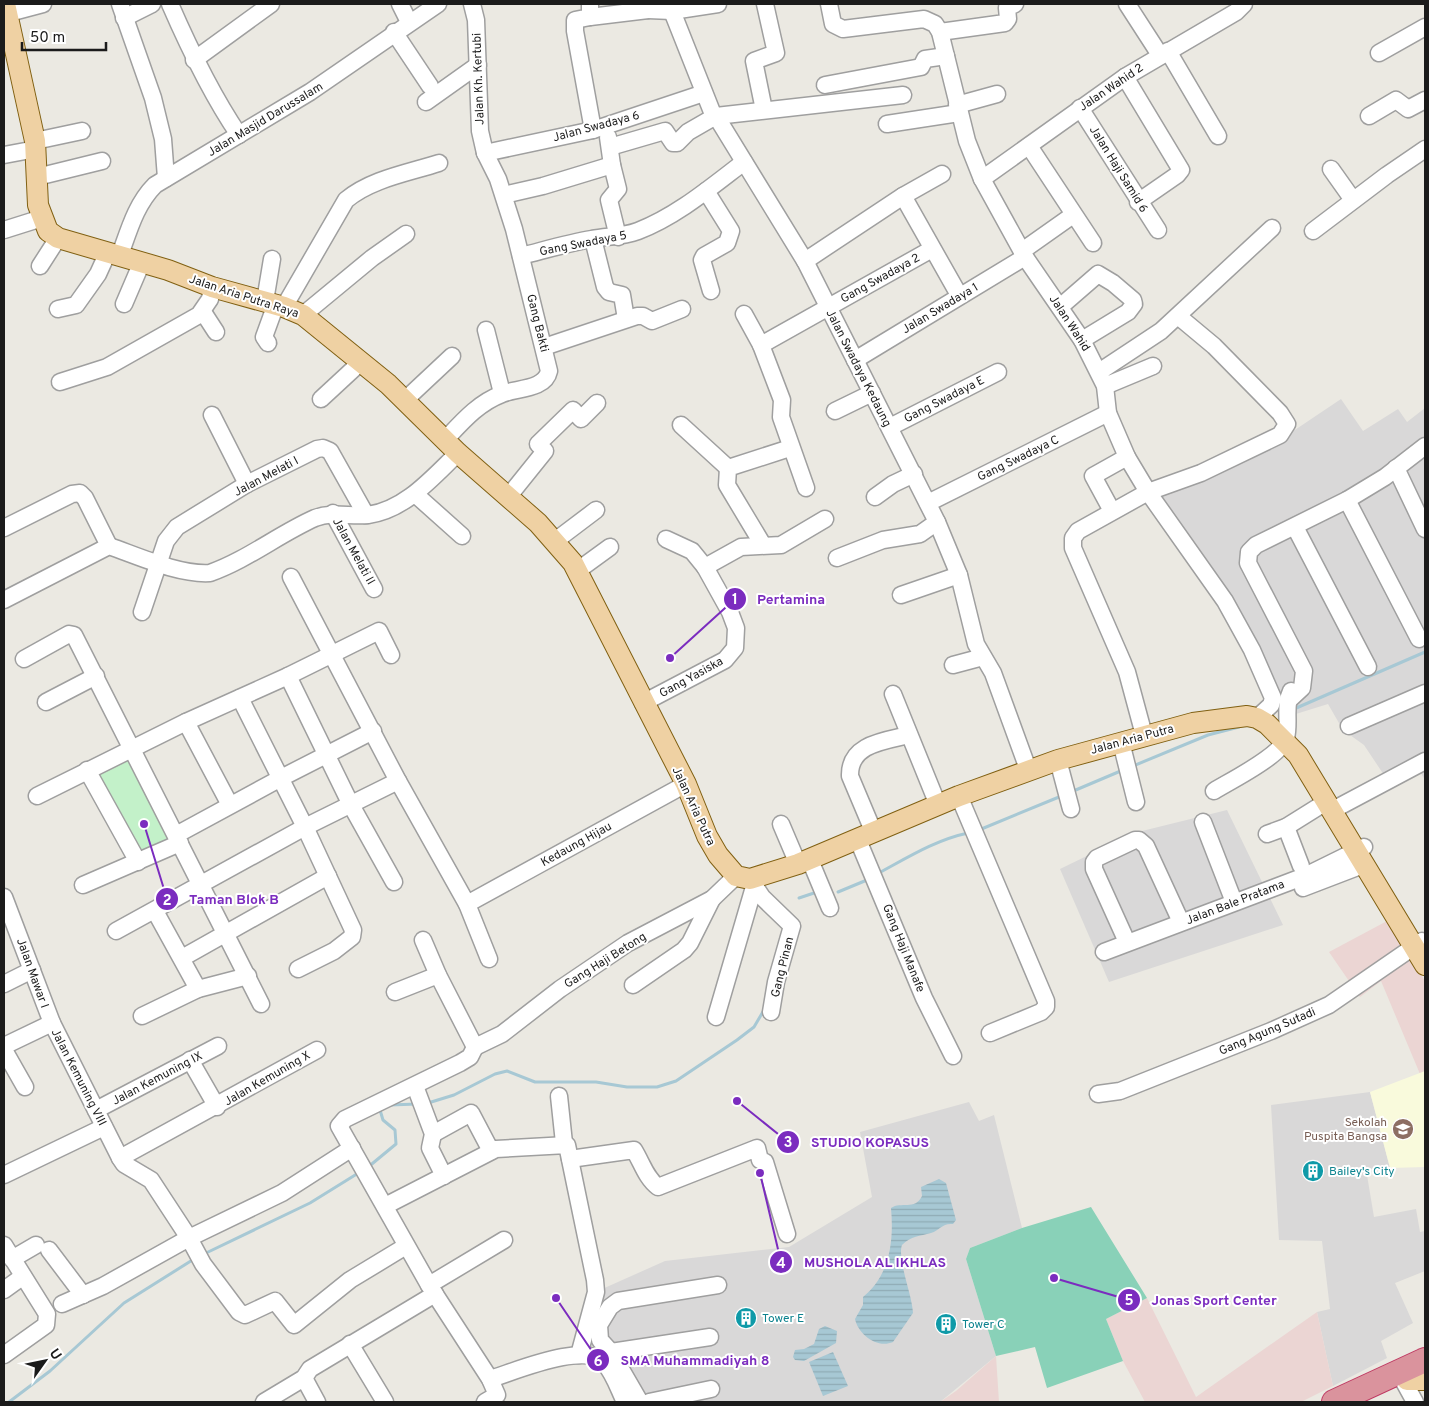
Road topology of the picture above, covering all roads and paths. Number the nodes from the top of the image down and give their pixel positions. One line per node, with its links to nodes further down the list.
1 (43, 4): 15 (street)
2 (152, 4): 17 (street)
3 (170, 4): 26 (street)
4 (271, 4): 26 (street)
5 (400, 4): 19 (street)
6 (438, 4): 19 (street, Jalan Masjid Darussalam)
7 (472, 4): 27 (street, Jalan Kh. Kertubi)
8 (718, 4): 18 (street)
9 (765, 4): 38 (street)
10 (829, 4): 22 (street)
11 (1015, 4): 22 (street)
12 (1127, 4): 23 (street)
13 (1244, 4): 23 (street, Jalan Wahid 2)
14 (647, 7): 16 (street); 18 (street)
15 (7, 8): 46 (main road)
16 (590, 10): 42 (street)
17 (122, 11): 59 (street)
18 (672, 11): 31 (street, Jalan Swadaya Kedaung)
19 (409, 22): 21 (street, Jalan Masjid Darussalam)
20 (1425, 27): 24 (street)
21 (394, 32): 30 (street); 44 (street, Jalan Masjid Darussalam)
22 (940, 32): 25 (street, Jalan Wahid)
23 (1164, 53): 28 (street, Jalan Wahid 2); 45 (street)
24 (1379, 53)
25 (946, 56): 29 (street); 37 (street, Jalan Wahid)
26 (194, 60): 44 (street)
27 (478, 65): 35 (street); 50 (street, Jalan Kh. Kertubi)
28 (1125, 77): 36 (street, Jalan Wahid 2); 65 (street)
29 (825, 85)
30 (430, 86)
31 (704, 93): 40 (street, Jalan Swadaya Kedaung); 42 (street, Jalan Swadaya 6)
32 (998, 94): 37 (street)
33 (903, 95): 38 (street)
34 (1425, 100): 39 (street)
35 (426, 102)
36 (1080, 108): 47 (street, Jalan Wahid 2); 65 (street, Jalan Haji Samid 6)
37 (958, 109): 41 (street); 60 (street, Jalan Wahid)
38 (764, 110): 40 (street)
39 (1369, 116)
40 (715, 117): 48 (street); 53 (street, Jalan Swadaya Kedaung)
41 (888, 124)
42 (600, 127): 48 (street); 50 (street, Jalan Swadaya 6)
43 (82, 131): 46 (street)
44 (239, 135): 59 (street, Jalan Masjid Darussalam)
45 (1218, 136)
46 (35, 145): 51 (street); 58 (main road)
47 (1029, 146): 60 (street, Jalan Wahid 2); 66 (street)
48 (610, 147): 55 (street)
49 (1425, 149): 64 (street)
50 (486, 153): 62 (street, Gang Bakti)
51 (4, 155)
52 (102, 161): 58 (street)
53 (744, 162): 61 (street, Gang Swadaya 5); 82 (street, Jalan Swadaya Kedaung)
54 (439, 163): 89 (street)
55 (612, 165): 62 (street); 73 (street)
56 (1331, 169): 64 (street)
57 (942, 174): 63 (street)
58 (37, 177): 67 (main road)
59 (166, 178): 78 (street, Jalan Masjid Darussalam)
60 (982, 179): 79 (street, Jalan Wahid)
61 (706, 191): 73 (street, Gang Swadaya 5); 86 (street)
62 (504, 195): 80 (street, Gang Bakti)
63 (903, 196): 77 (street); 82 (street)
64 (1354, 200): 71 (street)
65 (1138, 202): 70 (street, Jalan Haji Samid 6)
66 (1073, 215): 76 (street); 79 (street, Jalan Swadaya 1)
67 (42, 218): 69 (street); 74 (main road)
68 (1272, 228): 97 (street)
69 (4, 230)
70 (1158, 230)
71 (1313, 231)
72 (406, 234): 95 (street)
73 (618, 237): 75 (street, Gang Swadaya 5)
74 (58, 238): 78 (main road, Jalan Aria Putra Raya); 84 (street)
75 (593, 239): 80 (street, Gang Swadaya 5); 98 (street)
76 (1093, 243)
77 (932, 248): 87 (street); 90 (street, Gang Swadaya 2)
78 (114, 254): 83 (main road, Jalan Aria Putra Raya); 92 (street, Jalan Masjid Darussalam)
79 (1023, 254): 87 (street, Jalan Swadaya 1); 91 (street, Jalan Wahid)
80 (521, 256): 104 (street, Gang Bakti)
81 (272, 259): 89 (street)
82 (805, 261): 90 (street, Jalan Swadaya Kedaung)
83 (142, 262): 85 (main road, Jalan Aria Putra Raya); 88 (street)
84 (40, 266)
85 (212, 287): 89 (main road, Jalan Aria Putra Raya); 94 (street)
86 (711, 291)
87 (959, 295): 106 (street, Jalan Swadaya 1)
88 (124, 304)
89 (275, 304): 95 (main road, Jalan Aria Putra Raya); 102 (street)
90 (828, 307): 103 (street, Gang Swadaya 2); 106 (street, Jalan Swadaya Kedaung)
91 (1060, 307): 101 (street, Jalan Wahid); 101 (street)
92 (58, 309)
93 (682, 309): 98 (street)
94 (203, 312): 100 (street); 111 (street)
95 (303, 314): 107 (main road, Jalan Aria Putra Raya)
96 (744, 314): 103 (street)
97 (1178, 316): 110 (street); 131 (street)
98 (626, 319): 104 (street)
99 (486, 330): 112 (street)
100 (216, 332)
101 (1082, 340): 110 (street, Jalan Wahid)
102 (268, 342)
103 (761, 345): 124 (street)
104 (544, 347): 112 (street, Gang Bakti)
105 (452, 356): 115 (street)
106 (855, 360): 113 (street, Jalan Swadaya Kedaung)
107 (361, 362): 114 (street); 115 (main road, Jalan Aria Putra Raya)
108 (1153, 366): 110 (street)
109 (998, 372): 121 (street, Gang Swadaya E)
110 (1102, 379): 118 (street, Jalan Wahid)
111 (60, 382)
112 (502, 393): 123 (street, Gang Bakti)
113 (872, 393): 117 (street); 121 (street, Jalan Swadaya Kedaung)
114 (321, 399)
115 (405, 400): 123 (main road, Jalan Aria Putra Raya)
116 (597, 403): 133 (street)
117 (835, 411)
118 (1108, 413): 125 (street, Jalan Wahid); 136 (street, Gang Swadaya C)
119 (212, 415): 129 (street)
120 (681, 425): 126 (street)
121 (890, 427): 128 (street, Jalan Swadaya Kedaung)
122 (1425, 446): 127 (street)
123 (452, 447): 132 (street, Gang Bakti); 133 (main road, Jalan Aria Putra Raya)
124 (790, 448): 126 (street); 130 (street)
125 (1127, 457): 131 (street, Jalan Wahid); 138 (street)
126 (728, 468): 148 (street)
127 (1396, 468): 135 (street); 145 (street)
128 (914, 474): 134 (street); 136 (street, Jalan Swadaya Kedaung)
129 (248, 484): 140 (street, Jalan Melati I); 153 (street, Jalan Melati I)
130 (806, 488)
131 (1148, 492): 138 (street); 175 (street, Jalan Wahid)
132 (414, 494): 140 (street, Gang Bakti); 146 (street)
133 (508, 497): 151 (main road, Jalan Aria Putra Raya)
134 (875, 497)
135 (1347, 500): 143 (street); 161 (street)
136 (928, 502): 142 (street, Jalan Swadaya Kedaung)
137 (596, 510): 151 (street)
138 (1112, 510): 180 (street)
139 (333, 514): 140 (street); 153 (street); 157 (street, Jalan Melati II)
140 (366, 515)
141 (825, 519): 148 (street)
142 (937, 522): 152 (street); 155 (street, Jalan Swadaya Kedaung)
143 (1295, 527): 167 (street); 182 (street)
144 (4, 528): 149 (street)
145 (1425, 529)
146 (462, 536)
147 (666, 539): 154 (street)
148 (763, 545): 154 (street)
149 (109, 546): 153 (street); 159 (street)
150 (610, 547): 151 (street)
151 (566, 555): 174 (main road, Jalan Aria Putra)
152 (837, 558)
153 (158, 563): 160 (street, Jalan Melati I)
154 (705, 567): 174 (street, Gang Yasiska)
155 (959, 575): 158 (street); 164 (street, Jalan Swadaya Kedaung)
156 (291, 577): 162 (street)
157 (374, 589)
158 (901, 596)
159 (4, 600)
160 (142, 612)
161 (1419, 639)
162 (332, 655): 163 (street); 169 (street); 178 (street)
163 (391, 655)
164 (983, 657): 166 (street); 187 (street, Jalan Swadaya Kedaung)
165 (24, 659): 168 (street)
166 (953, 665)
167 (1368, 667)
168 (96, 676): 173 (street); 183 (street)
169 (288, 676): 172 (street); 184 (street)
170 (1425, 693): 177 (street)
171 (893, 694): 179 (street)
172 (240, 698): 176 (street); 189 (street)
173 (46, 702)
174 (643, 703): 191 (main road, Jalan Aria Putra)
175 (1261, 720): 180 (main road, Jalan Aria Putra); 182 (main road)
176 (186, 722): 183 (street); 196 (street)
177 (1349, 726)
178 (373, 731): 184 (street); 190 (street)
179 (909, 734): 198 (street); 206 (street, Gang Haji Manafe)
180 (1144, 735): 181 (main road, Jalan Aria Putra)
181 (1121, 742): 185 (main road, Jalan Aria Putra); 195 (street)
182 (1292, 747): 192 (street); 199 (main road)
183 (131, 749): 188 (street); 207 (street)
184 (327, 755): 189 (street); 197 (street)
185 (1058, 760): 187 (main road, Jalan Aria Putra); 200 (street)
186 (1425, 761): 199 (street)
187 (1028, 769): 194 (main road, Jalan Aria Putra)
188 (87, 770): 193 (street); 209 (street)
189 (281, 778): 196 (street); 203 (street)
190 (398, 781): 197 (street); 221 (street)
191 (686, 784): 213 (main road, Jalan Aria Putra); 221 (street, Kedaung Hijau)
192 (1214, 791)
193 (37, 796)
194 (959, 796): 198 (main road, Jalan Aria Putra); 248 (street)
195 (1136, 802)
196 (230, 805): 207 (street)
197 (351, 805): 203 (street); 214 (street)
198 (938, 805): 206 (main road, Jalan Aria Putra)
199 (1332, 807): 204 (street); 208 (main road)
200 (1071, 809)
201 (1203, 822): 220 (street)
202 (781, 824): 210 (street)
203 (305, 827): 212 (street); 215 (street)
204 (1286, 827): 205 (street); 211 (street)
205 (1267, 834)
206 (866, 836): 210 (main road, Jalan Aria Putra); 254 (street, Gang Haji Manafe)
207 (178, 839): 209 (street); 215 (street)
208 (1361, 854): 217 (street); 220 (street, Jalan Bale Pratama); 230 (main road)
209 (138, 862): 216 (street)
210 (804, 862): 213 (main road, Jalan Aria Putra); 222 (street)
211 (1301, 866)
212 (328, 876): 227 (street); 236 (street)
213 (747, 881): 219 (street, Gang Haji Betong); 244 (street, Gang Pinan); 246 (street)
214 (394, 882)
215 (203, 885): 223 (street); 227 (street)
216 (83, 886)
217 (1303, 888)
218 (4, 896): 224 (street, Jalan Mawar I)
219 (712, 899): 240 (street); 251 (street, Gang Haji Betong)
220 (1234, 902): 225 (street, Jalan Bale Pratama)
221 (467, 904): 233 (street)
222 (830, 908)
223 (155, 911): 226 (street); 232 (street)
224 (8, 920): 235 (street, Jalan Mawar I)
225 (1181, 922): 229 (street, Jalan Bale Pratama); 229 (street)
226 (116, 931)
227 (226, 932): 232 (street); 238 (street)
228 (423, 940): 237 (street)
229 (1127, 942): 231 (street, Jalan Bale Pratama)
230 (1420, 945): 234 (main road); 257 (street, Gang Agung Sutadi)
231 (1104, 952)
232 (182, 958): 241 (street)
233 (489, 959)
234 (1425, 965)
235 (32, 970): 239 (street); 247 (street, Jalan Mawar I)
236 (298, 970)
237 (438, 975): 242 (street); 251 (street)
238 (248, 976): 241 (street); 243 (street)
239 (4, 984)
240 (633, 985)
241 (198, 989): 245 (street)
242 (395, 992)
243 (261, 1004)
244 (771, 1012)
245 (142, 1016)
246 (716, 1017)
247 (52, 1023): 249 (street); 261 (street, Jalan Kemuning VIII)
248 (990, 1033)
249 (4, 1046)
250 (218, 1046): 255 (street, Jalan Kemuning IX)
251 (475, 1047): 259 (street, Gang Haji Betong)
252 (4, 1050): 256 (street)
253 (317, 1050): 260 (street, Jalan Kemuning X)
254 (953, 1056)
255 (190, 1060): 260 (street, Jalan Kemuning X); 261 (street, Jalan Kemuning IX)
256 (25, 1087)
257 (1098, 1094)
258 (559, 1096): 264 (street)
259 (421, 1100): 263 (street); 265 (street, Gang Haji Betong)
260 (217, 1107): 267 (street, Jalan Kemuning X)
261 (96, 1110): 262 (street, Jalan Kemuning VIII)
262 (106, 1130): 267 (street, Jalan Kemuning VIII); 269 (street)
263 (434, 1134): 266 (street); 270 (street)
264 (564, 1143): 266 (street); 268 (street)
265 (352, 1148): 271 (street, Gang Haji Betong); 275 (street)
266 (491, 1151): 270 (street)
267 (120, 1158): 275 (street)
268 (570, 1159): 272 (street); 288 (street)
269 (4, 1175)
270 (444, 1176): 271 (street)
271 (385, 1206): 274 (street, Gang Haji Betong)
272 (787, 1234)
273 (504, 1240): 280 (street)
274 (406, 1246): 275 (street); 280 (street, Gang Haji Betong)
275 (196, 1251): 281 (street)
276 (8, 1252): 277 (street); 281 (street)
277 (22, 1277): 279 (street); 287 (street)
278 (718, 1285): 286 (street)
279 (4, 1290)
280 (432, 1290): 284 (street); 291 (street, Gang Haji Betong)
281 (83, 1295): 282 (street)
282 (62, 1304)
283 (710, 1337): 286 (street)
284 (350, 1344): 290 (street); 296 (street)
285 (1425, 1348): 292 (main road)
286 (611, 1352): 299 (street)
287 (4, 1355)
288 (579, 1355): 291 (street); 298 (street)
289 (1425, 1360): 292 (highway)
290 (304, 1378): 294 (street); 295 (street)
291 (490, 1379): 297 (street)
292 (1413, 1381): 301 (highway); 302 (highway)
293 (711, 1389): 300 (street)
294 (264, 1402)
295 (317, 1402)
296 (385, 1402)
297 (485, 1402)
298 (625, 1402)
299 (640, 1402)
300 (649, 1402)
301 (1334, 1402)
302 (1362, 1402)

